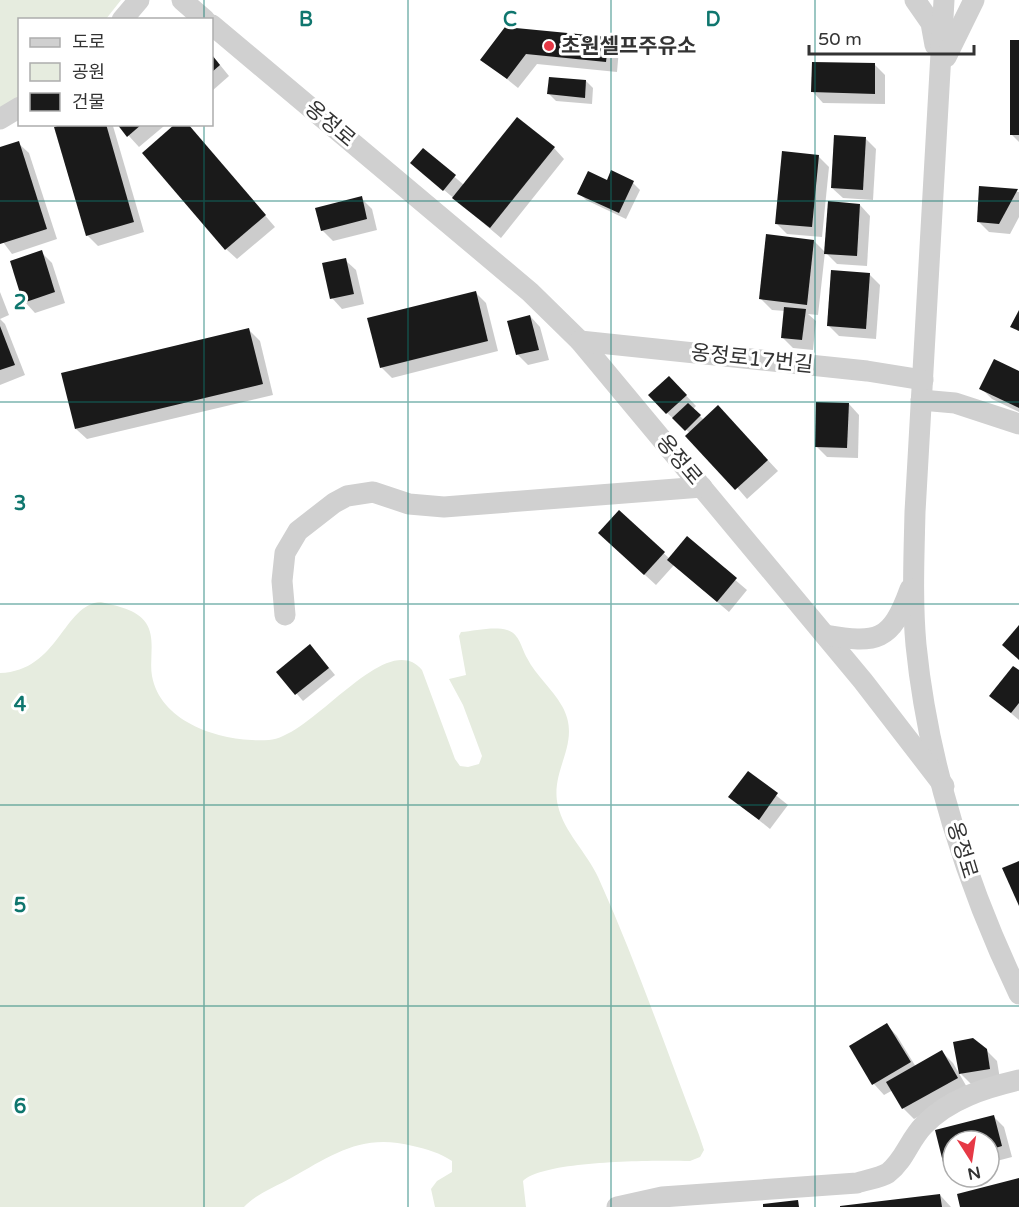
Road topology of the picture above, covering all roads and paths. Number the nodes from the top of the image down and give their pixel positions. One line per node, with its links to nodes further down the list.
1 (139, 0): 6 (street)
2 (182, 0): 7 (street)
3 (915, 0): 9 (street)
4 (944, 0): 9 (street)
5 (974, 0): 9 (street)
6 (124, 18)
7 (203, 18)
8 (213, 26): 12 (street, 옹정로)
9 (940, 68): 13 (street)
10 (18, 108): 11 (street)
11 (0, 119)
12 (580, 341): 13 (street, 옹정로17번길); 15 (street, 옹정로)
13 (922, 390): 14 (street, 옹정로17번길); 16 (street)
14 (1019, 424)
15 (702, 487): 17 (street); 18 (street, 옹정로)
16 (913, 580): 18 (street); 19 (street)
17 (285, 615)
18 (825, 635): 19 (street, 옹정로)
19 (944, 786): 20 (street, 옹정로)
20 (1019, 994)
21 (1019, 1080): 22 (street)
22 (620, 1206)

